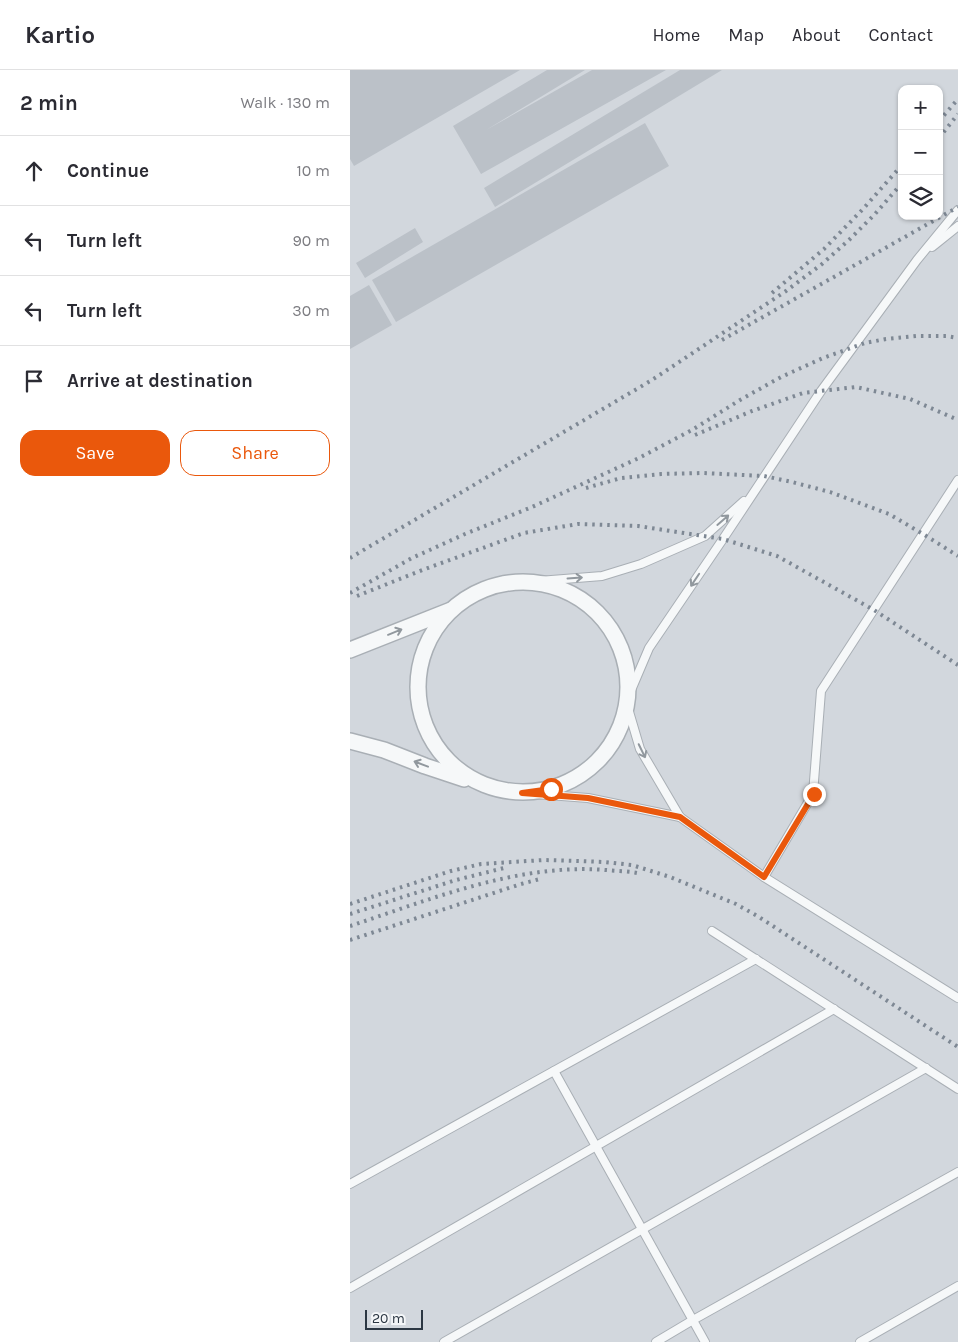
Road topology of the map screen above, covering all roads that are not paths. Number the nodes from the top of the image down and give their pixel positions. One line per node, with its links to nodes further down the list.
1 (958, 210): 3 (lane)
2 (958, 226): 3 (lane)
3 (917, 260): 5 (lane)
4 (958, 480): 14 (lane)
5 (751, 495): 6 (lane, one-way to 5); 9 (lane, one-way to 9)
6 (526, 582): 7 (street); 9 (street)
7 (454, 608): 8 (street, one-way to 7); 11 (street)
8 (350, 650)
9 (628, 700): 12 (street); 13 (lane, one-way to 13)
10 (350, 741): 11 (street, one-way to 10)
11 (484, 785): 12 (street)
12 (522, 793): 13 (lane)
13 (680, 817): 14 (lane)
14 (764, 877): 17 (lane)
15 (712, 931): 16 (lane)
16 (756, 959): 18 (lane); 20 (lane)
17 (958, 998)
18 (834, 1009): 19 (lane); 22 (lane)
19 (926, 1068): 21 (lane); 25 (lane)
20 (554, 1071): 22 (lane); 24 (lane)
21 (958, 1089)
22 (596, 1146): 25 (lane); 27 (lane)
23 (958, 1172): 28 (lane)
24 (350, 1184)
25 (642, 1229): 28 (lane); 29 (lane)
26 (958, 1286): 32 (lane)
27 (350, 1288)
28 (693, 1320): 30 (lane); 31 (lane)
29 (444, 1342)
30 (656, 1342)
31 (705, 1342)
32 (860, 1342)

